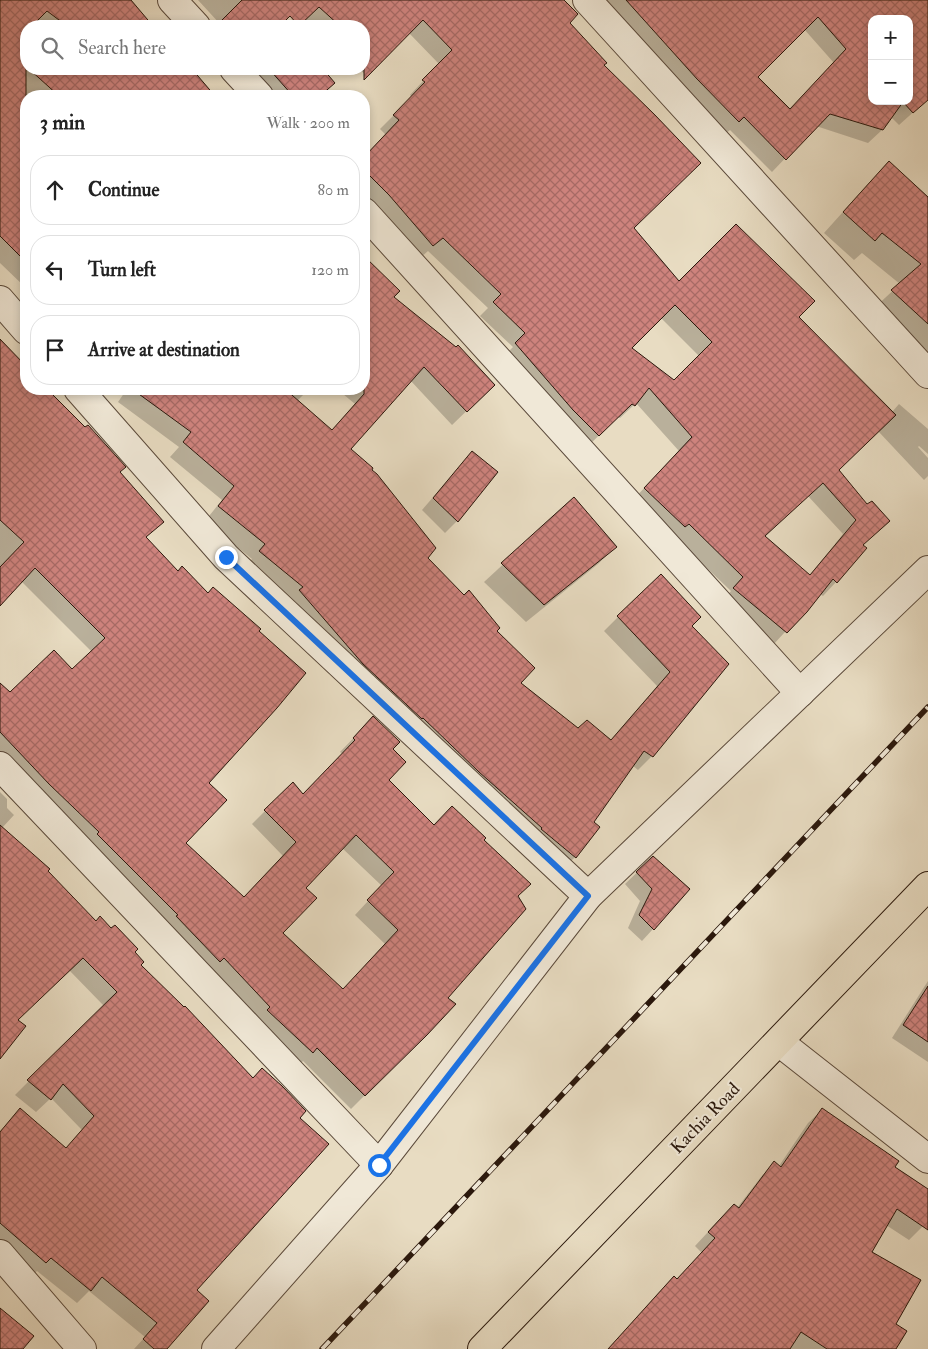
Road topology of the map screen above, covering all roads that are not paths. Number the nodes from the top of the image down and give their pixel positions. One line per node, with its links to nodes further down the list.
1 (172, 0): 3 (street)
2 (587, 0): 9 (street)
3 (190, 20)
4 (240, 75): 5 (street)
5 (253, 90)
6 (370, 219): 12 (street)
7 (0, 300): 8 (street)
8 (20, 323)
9 (928, 374)
10 (83, 395): 15 (street)
11 (928, 570): 12 (street)
12 (800, 693): 15 (street)
13 (0, 766): 18 (street)
14 (928, 886): 16 (main road, Kachia Road)
15 (588, 896): 18 (street)
16 (779, 1042): 17 (street); 22 (main road, Kachia Road)
17 (928, 1159)
18 (379, 1165): 21 (street)
19 (0, 1254): 20 (street)
20 (82, 1349)
21 (216, 1349)
22 (482, 1349)

